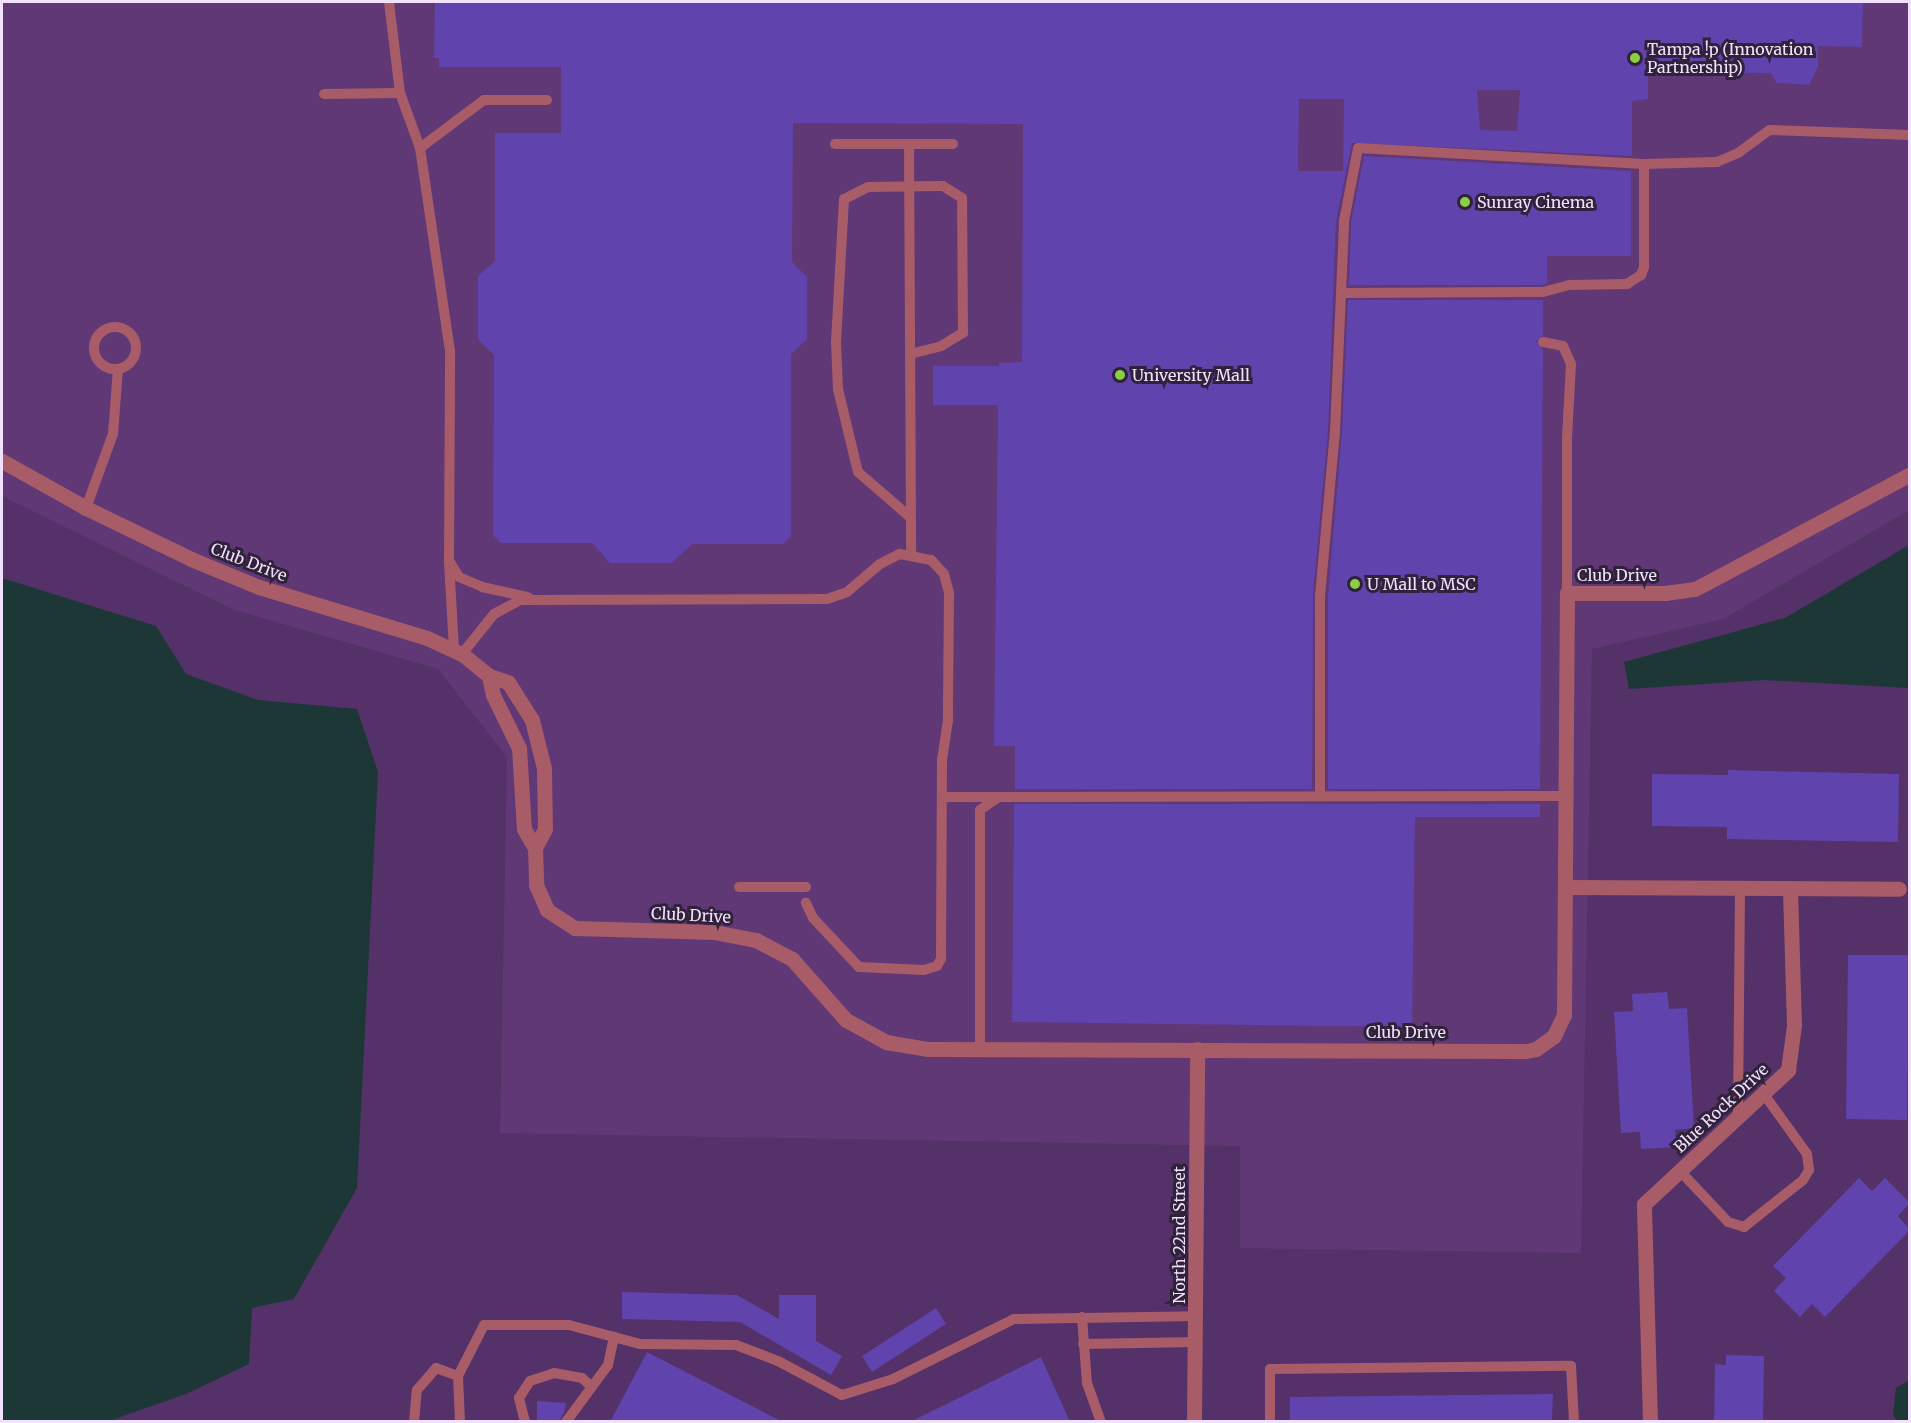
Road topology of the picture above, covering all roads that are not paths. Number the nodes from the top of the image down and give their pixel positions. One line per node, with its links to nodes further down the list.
1 (389, 2): 2 (lane)
2 (400, 93): 3 (lane); 9 (lane)
3 (324, 94)
4 (547, 100): 9 (lane)
5 (1910, 135): 10 (lane)
6 (835, 144): 7 (lane)
7 (909, 144): 8 (lane); 11 (lane)
8 (953, 144)
9 (420, 148): 21 (lane)
10 (1644, 165): 12 (lane); 27 (lane)
11 (909, 186): 14 (lane); 14 (lane); 19 (lane)
12 (1343, 293)
13 (1543, 342): 22 (lane)
14 (910, 354): 19 (lane)
15 (118, 369): 15 (lane); 18 (lane)
16 (2, 461): 18 (street, Club Drive)
17 (1910, 474): 22 (street, Club Drive)
18 (86, 508): 24 (street, Club Drive)
19 (910, 517): 20 (lane)
20 (911, 554): 23 (lane); 29 (lane)
21 (449, 561): 23 (lane); 24 (lane)
22 (1567, 593): 28 (street, Club Drive)
23 (534, 598): 24 (lane)
24 (458, 652): 25 (street, Club Drive)
25 (489, 676): 30 (street, Club Drive); 30 (street, Club Drive)
26 (1015, 792): 38 (lane)
27 (1320, 796)
28 (1566, 796): 29 (lane); 33 (street, Club Drive)
29 (942, 797): 37 (lane)
30 (535, 848): 38 (street, Club Drive)
31 (739, 887): 32 (lane)
32 (806, 887)
33 (1565, 887): 34 (street); 39 (street, Club Drive)
34 (1740, 888): 35 (street); 41 (lane)
35 (1790, 888): 36 (street); 40 (street, Blue Rock Drive)
36 (1899, 889)
37 (806, 903)
38 (980, 1049): 39 (street, Club Drive)
39 (1197, 1049): 43 (street, North 22nd Street)
40 (1763, 1093): 41 (street, Blue Rock Drive); 42 (lane)
41 (1738, 1117): 42 (street, Blue Rock Drive)
42 (1680, 1171): 58 (street, Blue Rock Drive)
43 (1197, 1316): 44 (lane); 46 (street, North 22nd Street)
44 (1082, 1317): 45 (lane); 47 (lane)
45 (614, 1337): 48 (lane); 49 (lane)
46 (1197, 1342): 47 (lane); 55 (street, North 22nd Street)
47 (1083, 1344): 54 (lane)
48 (458, 1376): 50 (lane); 51 (lane)
49 (592, 1387): 52 (lane); 53 (lane)
50 (414, 1422)
51 (460, 1422)
52 (525, 1422)
53 (566, 1422)
54 (1101, 1422)
55 (1194, 1422)
56 (1270, 1422): 57 (lane)
57 (1574, 1422)
58 (1650, 1422)

